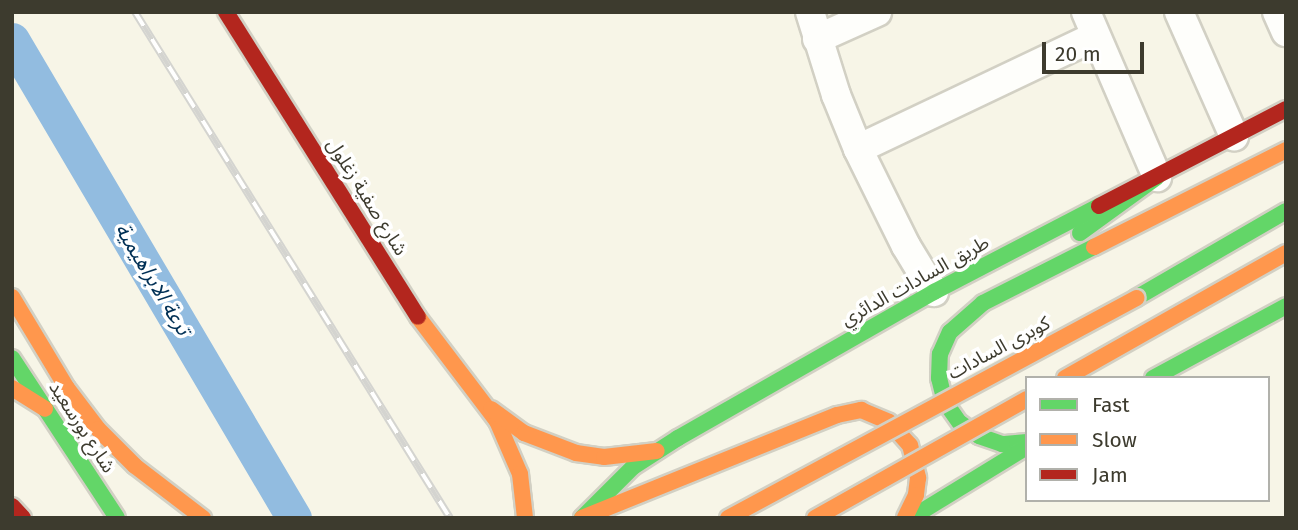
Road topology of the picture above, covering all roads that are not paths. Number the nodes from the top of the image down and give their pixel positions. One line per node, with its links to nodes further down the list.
1 (226, 12): 24 (main road, شارع صفية زغلول)
2 (810, 12): 8 (street)
3 (877, 12): 8 (street)
4 (1179, 12): 10 (street)
5 (1277, 12): 7 (street)
6 (1091, 24): 11 (street); 13 (street)
7 (1286, 32)
8 (817, 40): 11 (street)
9 (1286, 109): 10 (main road, طريق السادات الدائري)
10 (1234, 136): 13 (main road, طريق السادات الدائري)
11 (858, 149): 16 (street)
12 (1286, 150): 18 (main road)
13 (1157, 177): 16 (main road, طريق السادات الدائري); 18 (main road)
14 (1286, 211): 36 (main road, كوبرى السادات, bridge)
15 (1286, 253): 21 (main road)
16 (934, 292): 29 (main road, طريق السادات الدائري)
17 (12, 297): 33 (main road)
18 (983, 303): 27 (main road)
19 (1286, 306): 22 (main road)
20 (12, 358): 26 (main road, شارع بورسعيد)
21 (1069, 376)
22 (1157, 376)
23 (12, 388): 26 (main road)
24 (480, 398): 29 (main road, شارع صفية زغلول); 34 (main road, شارع صفية زغلول)
25 (1025, 400): 37 (main road, bridge)
26 (45, 408): 32 (main road, شارع بورسعيد)
27 (1025, 444)
28 (1025, 445): 39 (main road)
29 (660, 450): 35 (main road, طريق السادات الدائري)
30 (12, 506): 31 (main road)
31 (23, 518)
32 (117, 518)
33 (203, 518)
34 (525, 518)
35 (582, 518): 38 (main road)
36 (728, 518)
37 (815, 518)
38 (905, 518)
39 (911, 518)

